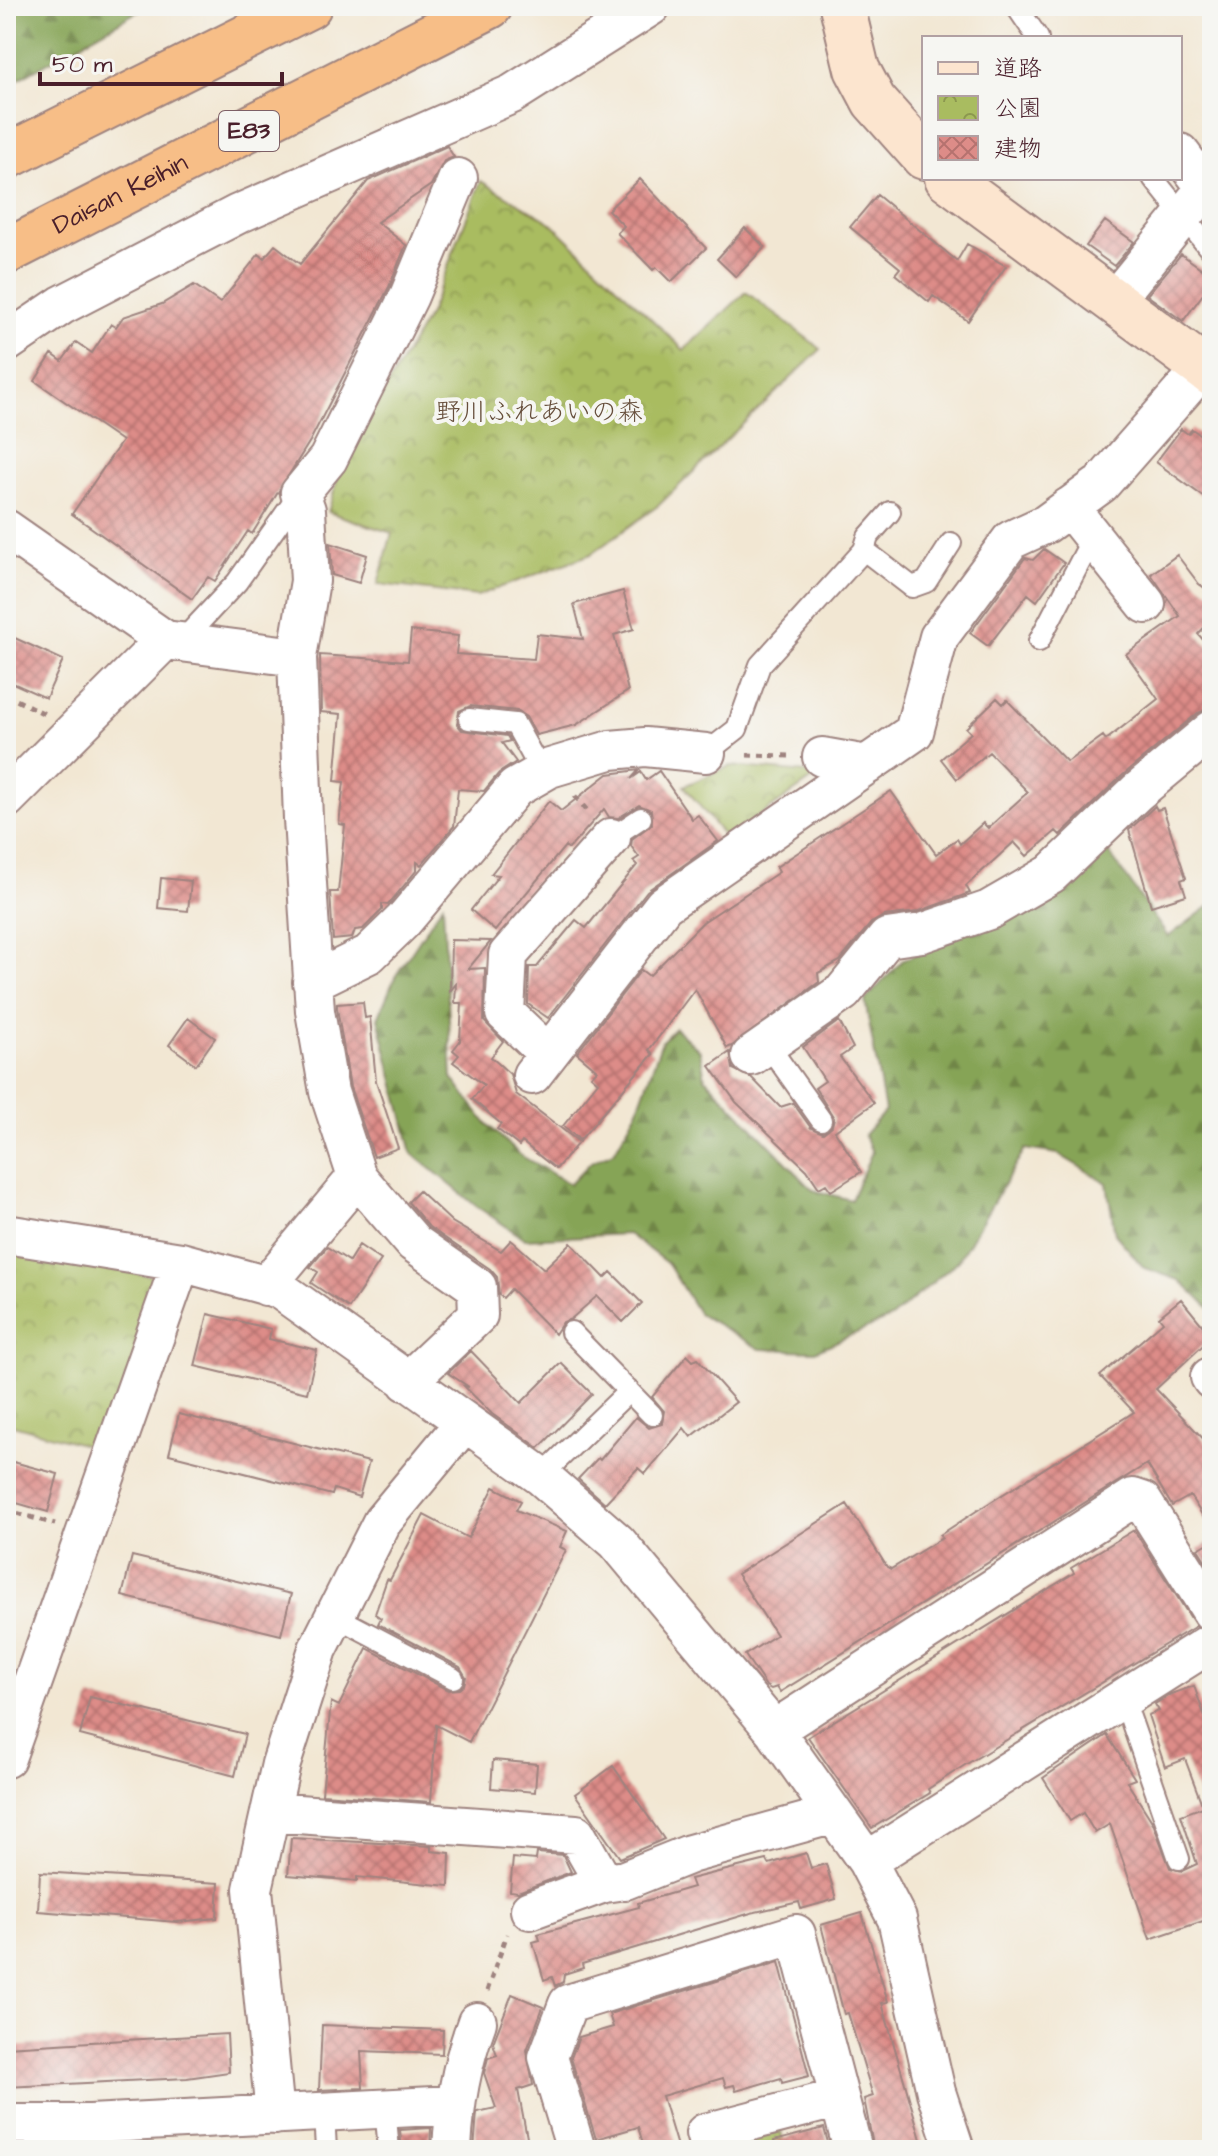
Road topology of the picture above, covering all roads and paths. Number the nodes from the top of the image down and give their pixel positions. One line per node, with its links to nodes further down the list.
1 (309, 6): 9 (highway)
2 (490, 6): 14 (highway, Daisan Keihin / E83)
3 (651, 6): 17 (street)
4 (842, 6): 7 (street)
5 (1016, 6): 6 (lane)
6 (1037, 36)
7 (922, 155)
8 (1182, 156): 13 (street)
9 (6, 157)
10 (458, 178): 19 (street)
11 (950, 180): 16 (street)
12 (1155, 180): 13 (lane)
13 (1184, 216): 15 (lane); 16 (street)
14 (6, 252)
15 (1212, 252)
16 (1113, 302): 18 (street)
17 (6, 343)
18 (1207, 371): 20 (street)
19 (300, 493): 27 (lane); 29 (street)
20 (1069, 507): 23 (street); 34 (street)
21 (890, 512): 25 (lane)
22 (6, 529): 27 (street)
23 (1093, 537): 26 (street); 28 (lane)
24 (951, 543): 25 (lane)
25 (864, 550): 32 (lane)
26 (1146, 604)
27 (173, 641): 29 (street); 36 (street)
28 (1039, 641)
29 (297, 657): 38 (street)
30 (469, 719): 35 (lane)
31 (1212, 730): 39 (street)
32 (706, 753): 33 (path); 35 (street)
33 (822, 757): 34 (street)
34 (867, 765): 37 (street)
35 (546, 770): 37 (path); 38 (street)
36 (6, 799)
37 (626, 828)
38 (312, 982): 41 (street)
39 (759, 1051): 40 (lane)
40 (821, 1120)
41 (357, 1177): 44 (street); 46 (street)
42 (6, 1234): 43 (street)
43 (181, 1262): 44 (street); 52 (street)
44 (266, 1286): 46 (street)
45 (571, 1332): 47 (lane)
46 (407, 1382): 49 (street)
47 (629, 1391): 48 (lane); 50 (lane)
48 (652, 1415)
49 (464, 1423): 50 (street); 54 (street)
50 (541, 1476): 58 (street)
51 (6, 1510): 52 (path)
52 (85, 1533): 59 (street)
53 (1212, 1612): 58 (street)
54 (335, 1616): 56 (lane); 60 (street)
55 (1212, 1642): 57 (street)
56 (453, 1678)
57 (1124, 1700): 62 (lane); 63 (street)
58 (774, 1730): 61 (street)
59 (6, 1758)
60 (270, 1812): 64 (street); 71 (street)
61 (831, 1815): 63 (street); 64 (street)
62 (1179, 1859)
63 (867, 1861): 80 (street)
64 (604, 1883): 65 (street)
65 (530, 1910): 66 (path)
66 (477, 2022): 68 (street)
67 (839, 2098): 77 (street); 78 (street); 79 (street)
68 (453, 2105): 69 (street); 76 (street)
69 (385, 2108): 70 (street); 75 (lane)
70 (324, 2112): 71 (street); 74 (lane)
71 (275, 2115): 73 (street)
72 (6, 2124): 73 (street)
73 (90, 2137)
74 (326, 2150)
75 (389, 2150)
76 (452, 2150)
77 (576, 2150)
78 (710, 2150)
79 (853, 2150)
80 (955, 2150)

